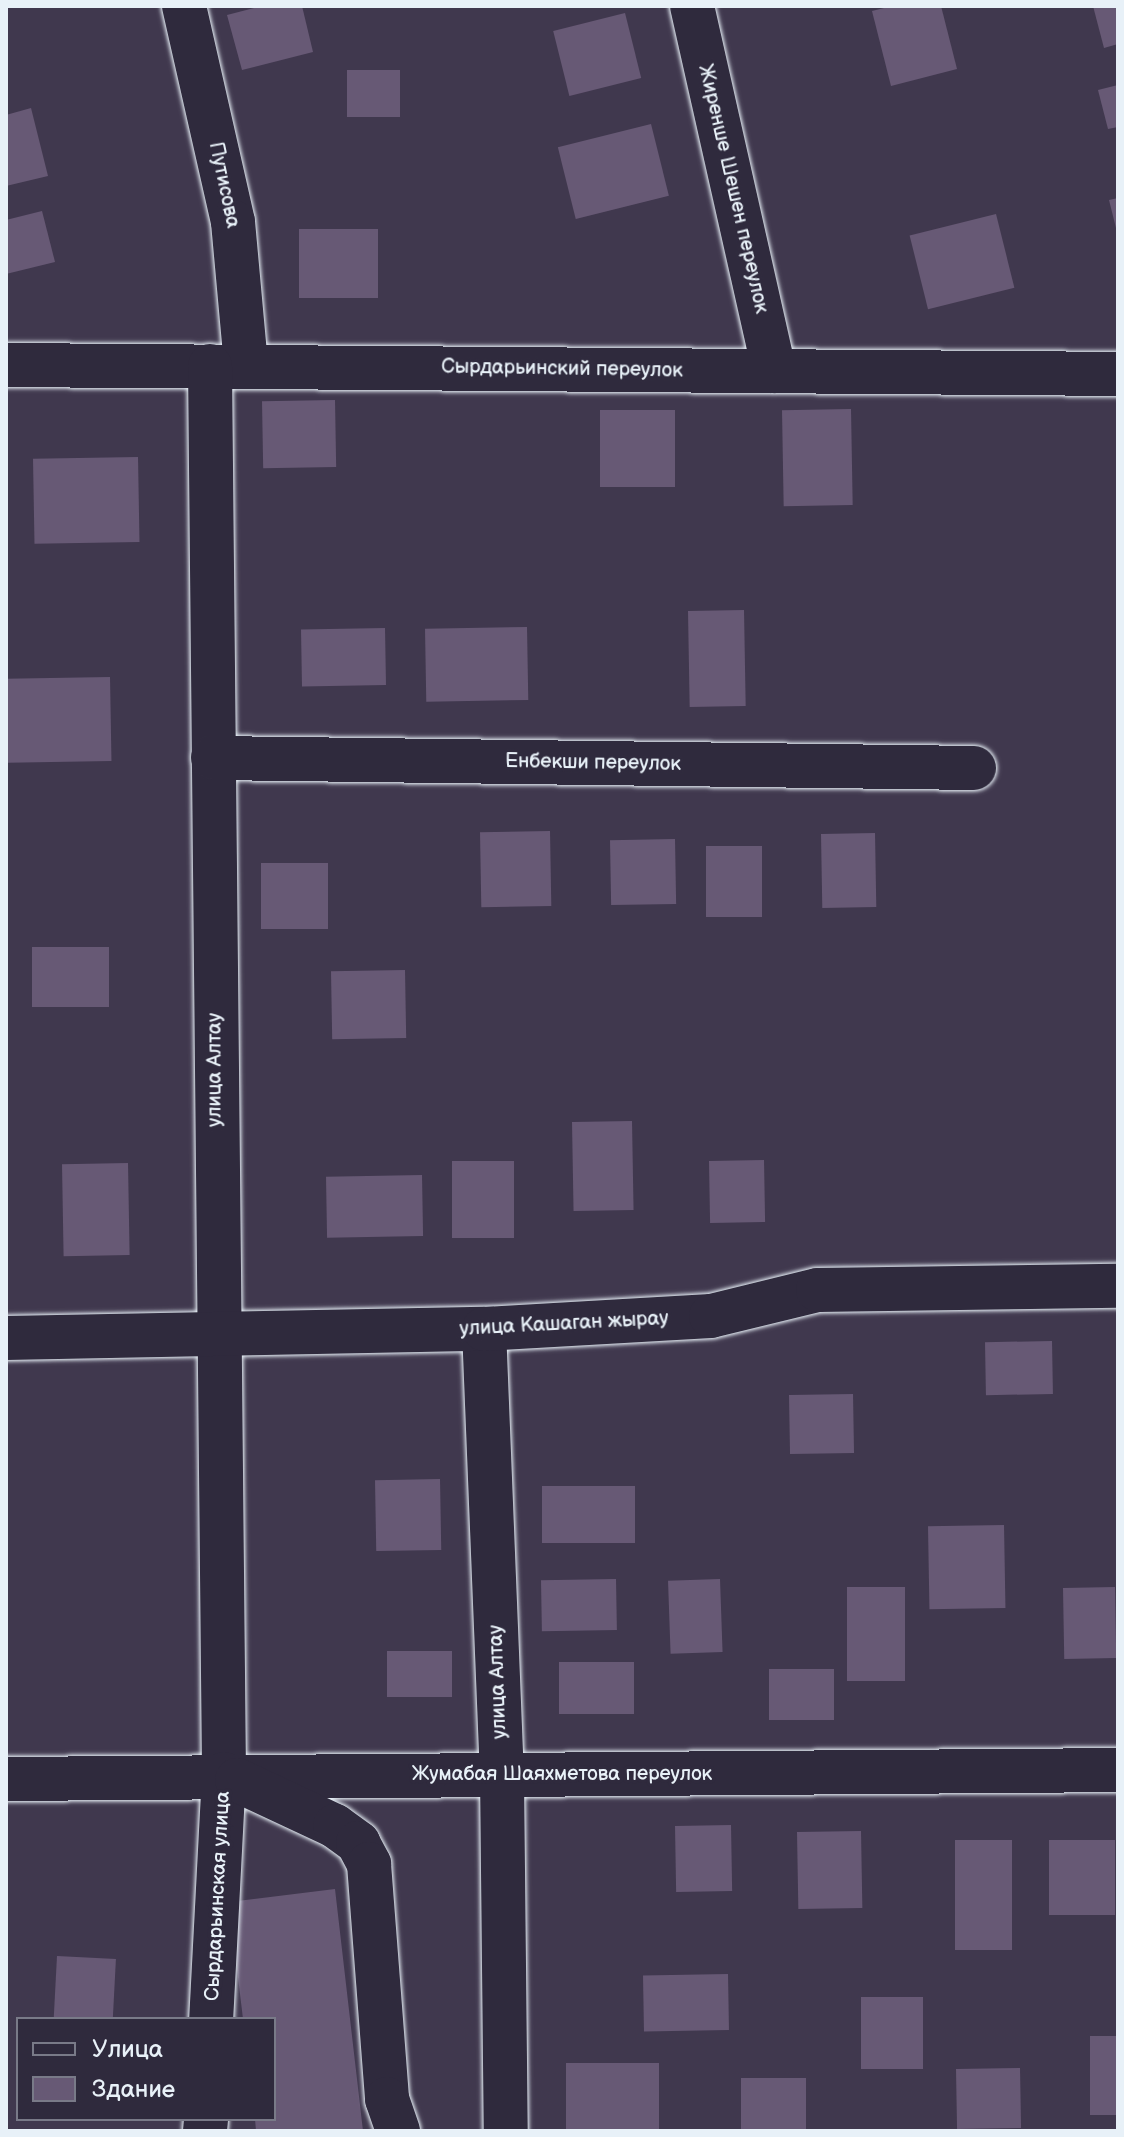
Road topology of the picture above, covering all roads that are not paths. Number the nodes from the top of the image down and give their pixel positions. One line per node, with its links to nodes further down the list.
1 (184, 6): 4 (street, Путисова)
2 (692, 6): 5 (street, Жиренше Шешен переулок)
3 (6, 365): 4 (street, Сырдарьинский переулок)
4 (228, 366): 5 (street, Сырдарьинский переулок); 7 (street, улица Алтау)
5 (774, 371): 6 (street, Сырдарьинский переулок)
6 (1118, 374)
7 (213, 758): 8 (street, Енбекши переулок); 11 (street, улица Алтау)
8 (974, 768)
9 (1118, 1286): 10 (street, улица Кашаган жырау)
10 (484, 1329): 11 (street, улица Кашаган жырау); 15 (street, улица Алтау)
11 (217, 1334): 12 (street, улица Кашаган жырау); 14 (street, улица Алтау)
12 (6, 1338)
13 (1118, 1770): 15 (street, Жумабая Шаяхметова переулок)
14 (224, 1774): 15 (street, Жумабая Шаяхметова переулок); 16 (street, Жумабая Шаяхметова переулок); 17 (street, Сырдарьинская улица); 18 (street)
15 (502, 1775): 19 (street, улица Алтау)
16 (6, 1779)
17 (211, 2017)
18 (398, 2131)
19 (506, 2131)

